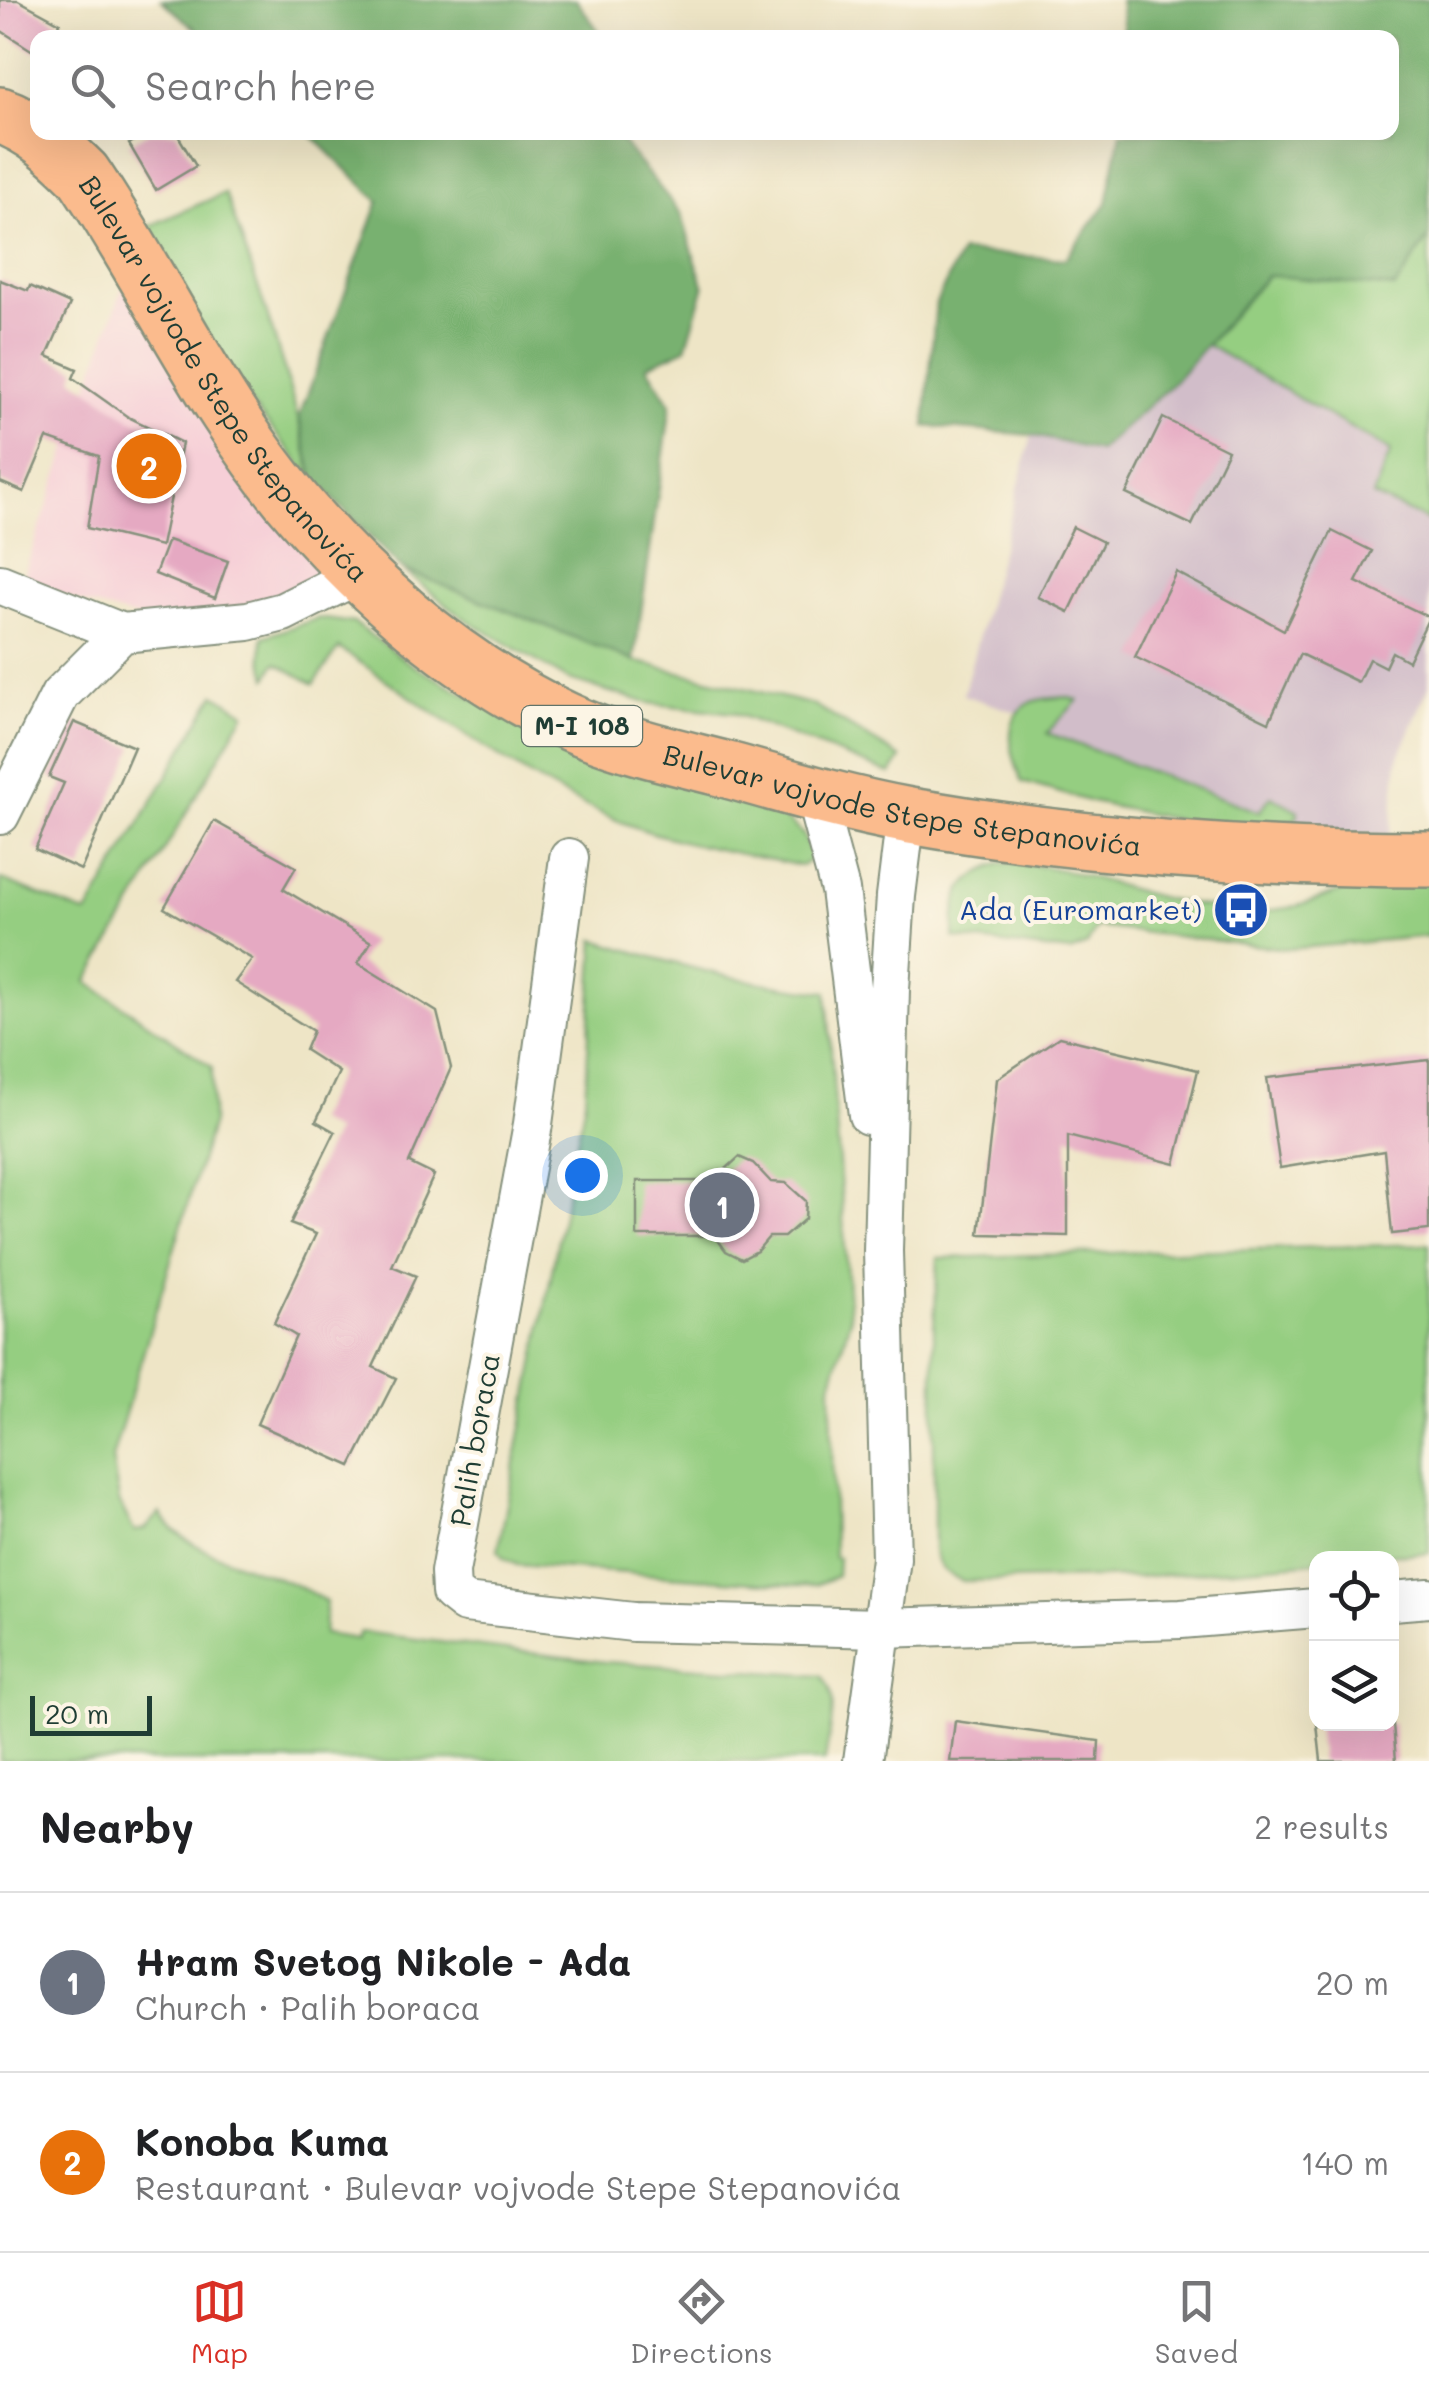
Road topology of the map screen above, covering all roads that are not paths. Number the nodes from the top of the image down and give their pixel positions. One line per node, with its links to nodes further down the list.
1 (0, 115): 2 (main road, Bulevar vojvode Stepe Stepanovića / M-I 108)
2 (30, 130)
3 (47, 140): 4 (main road, Bulevar vojvode Stepe Stepanovića / M-I 108)
4 (359, 574): 6 (street); 7 (main road, Bulevar vojvode Stepe Stepanovića / M-I 108)
5 (0, 584): 6 (street)
6 (122, 634): 8 (street)
7 (814, 793): 9 (main road, Bulevar vojvode Stepe Stepanovića / M-I 108); 12 (street)
8 (0, 814)
9 (906, 816): 11 (main road, Bulevar vojvode Stepe Stepanovića / M-I 108); 12 (street)
10 (570, 858): 16 (street, Palih boraca)
11 (1429, 859)
12 (884, 1251): 16 (street)
13 (1429, 1598): 14 (street)
14 (1399, 1600)
15 (1309, 1609): 16 (street, Palih boraca)
16 (880, 1628): 17 (street)
17 (864, 1761)

